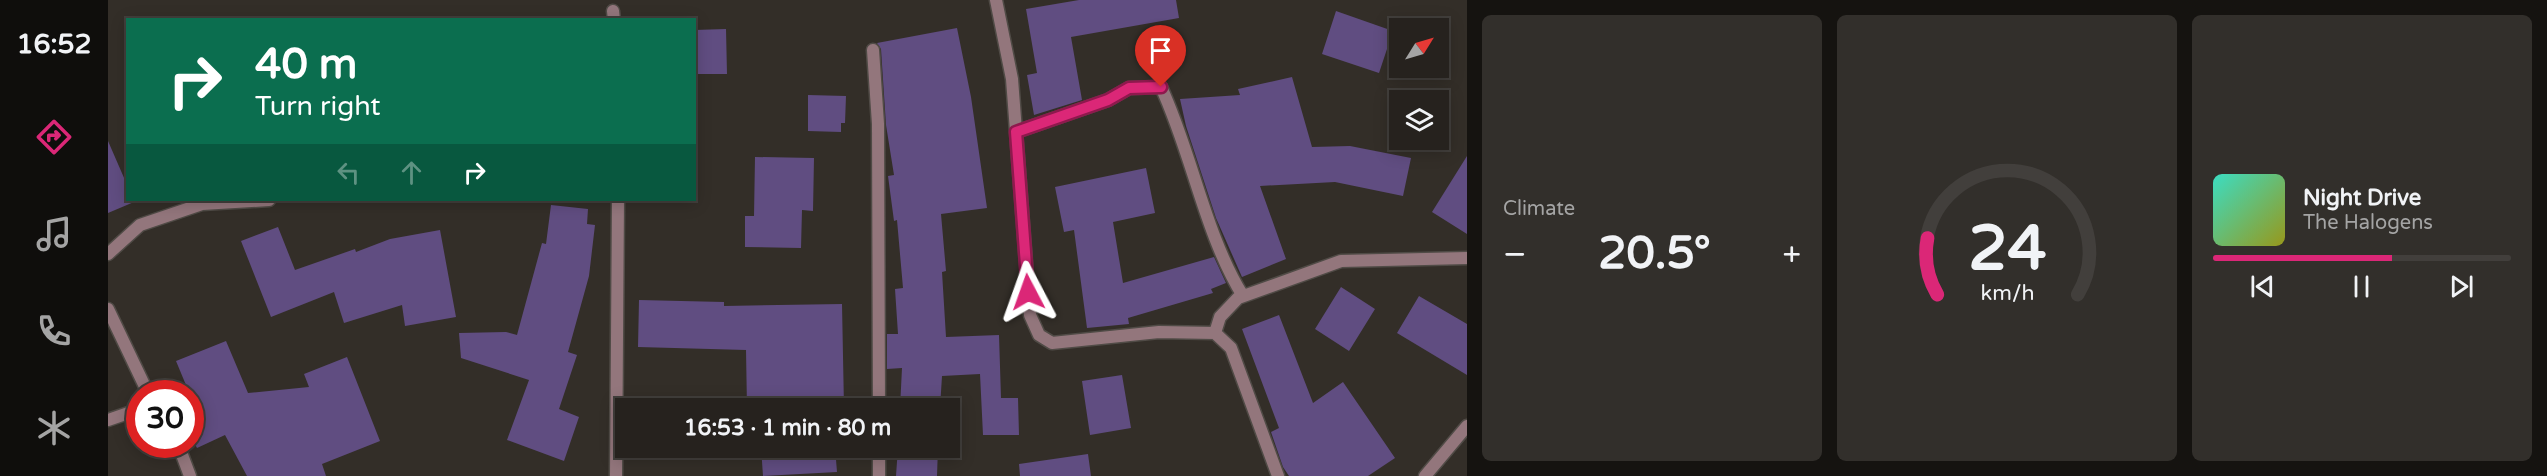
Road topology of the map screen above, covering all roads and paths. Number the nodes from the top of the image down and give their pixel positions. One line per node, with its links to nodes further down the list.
1 (996, 0): 3 (street)
2 (873, 50): 12 (street)
3 (1016, 132): 8 (street); 10 (street)
4 (252, 201): 6 (street)
5 (618, 201): 20 (street)
6 (108, 255)
7 (1467, 258): 8 (street)
8 (1243, 296): 10 (street)
9 (108, 309): 11 (street)
10 (1215, 333): 22 (street)
11 (142, 380)
12 (879, 398)
13 (126, 414): 14 (street)
14 (108, 420)
15 (1467, 426): 18 (street)
16 (183, 458): 19 (street)
17 (879, 458): 21 (street)
18 (1427, 475)
19 (190, 476)
20 (616, 476)
21 (879, 476)
22 (1278, 476)

